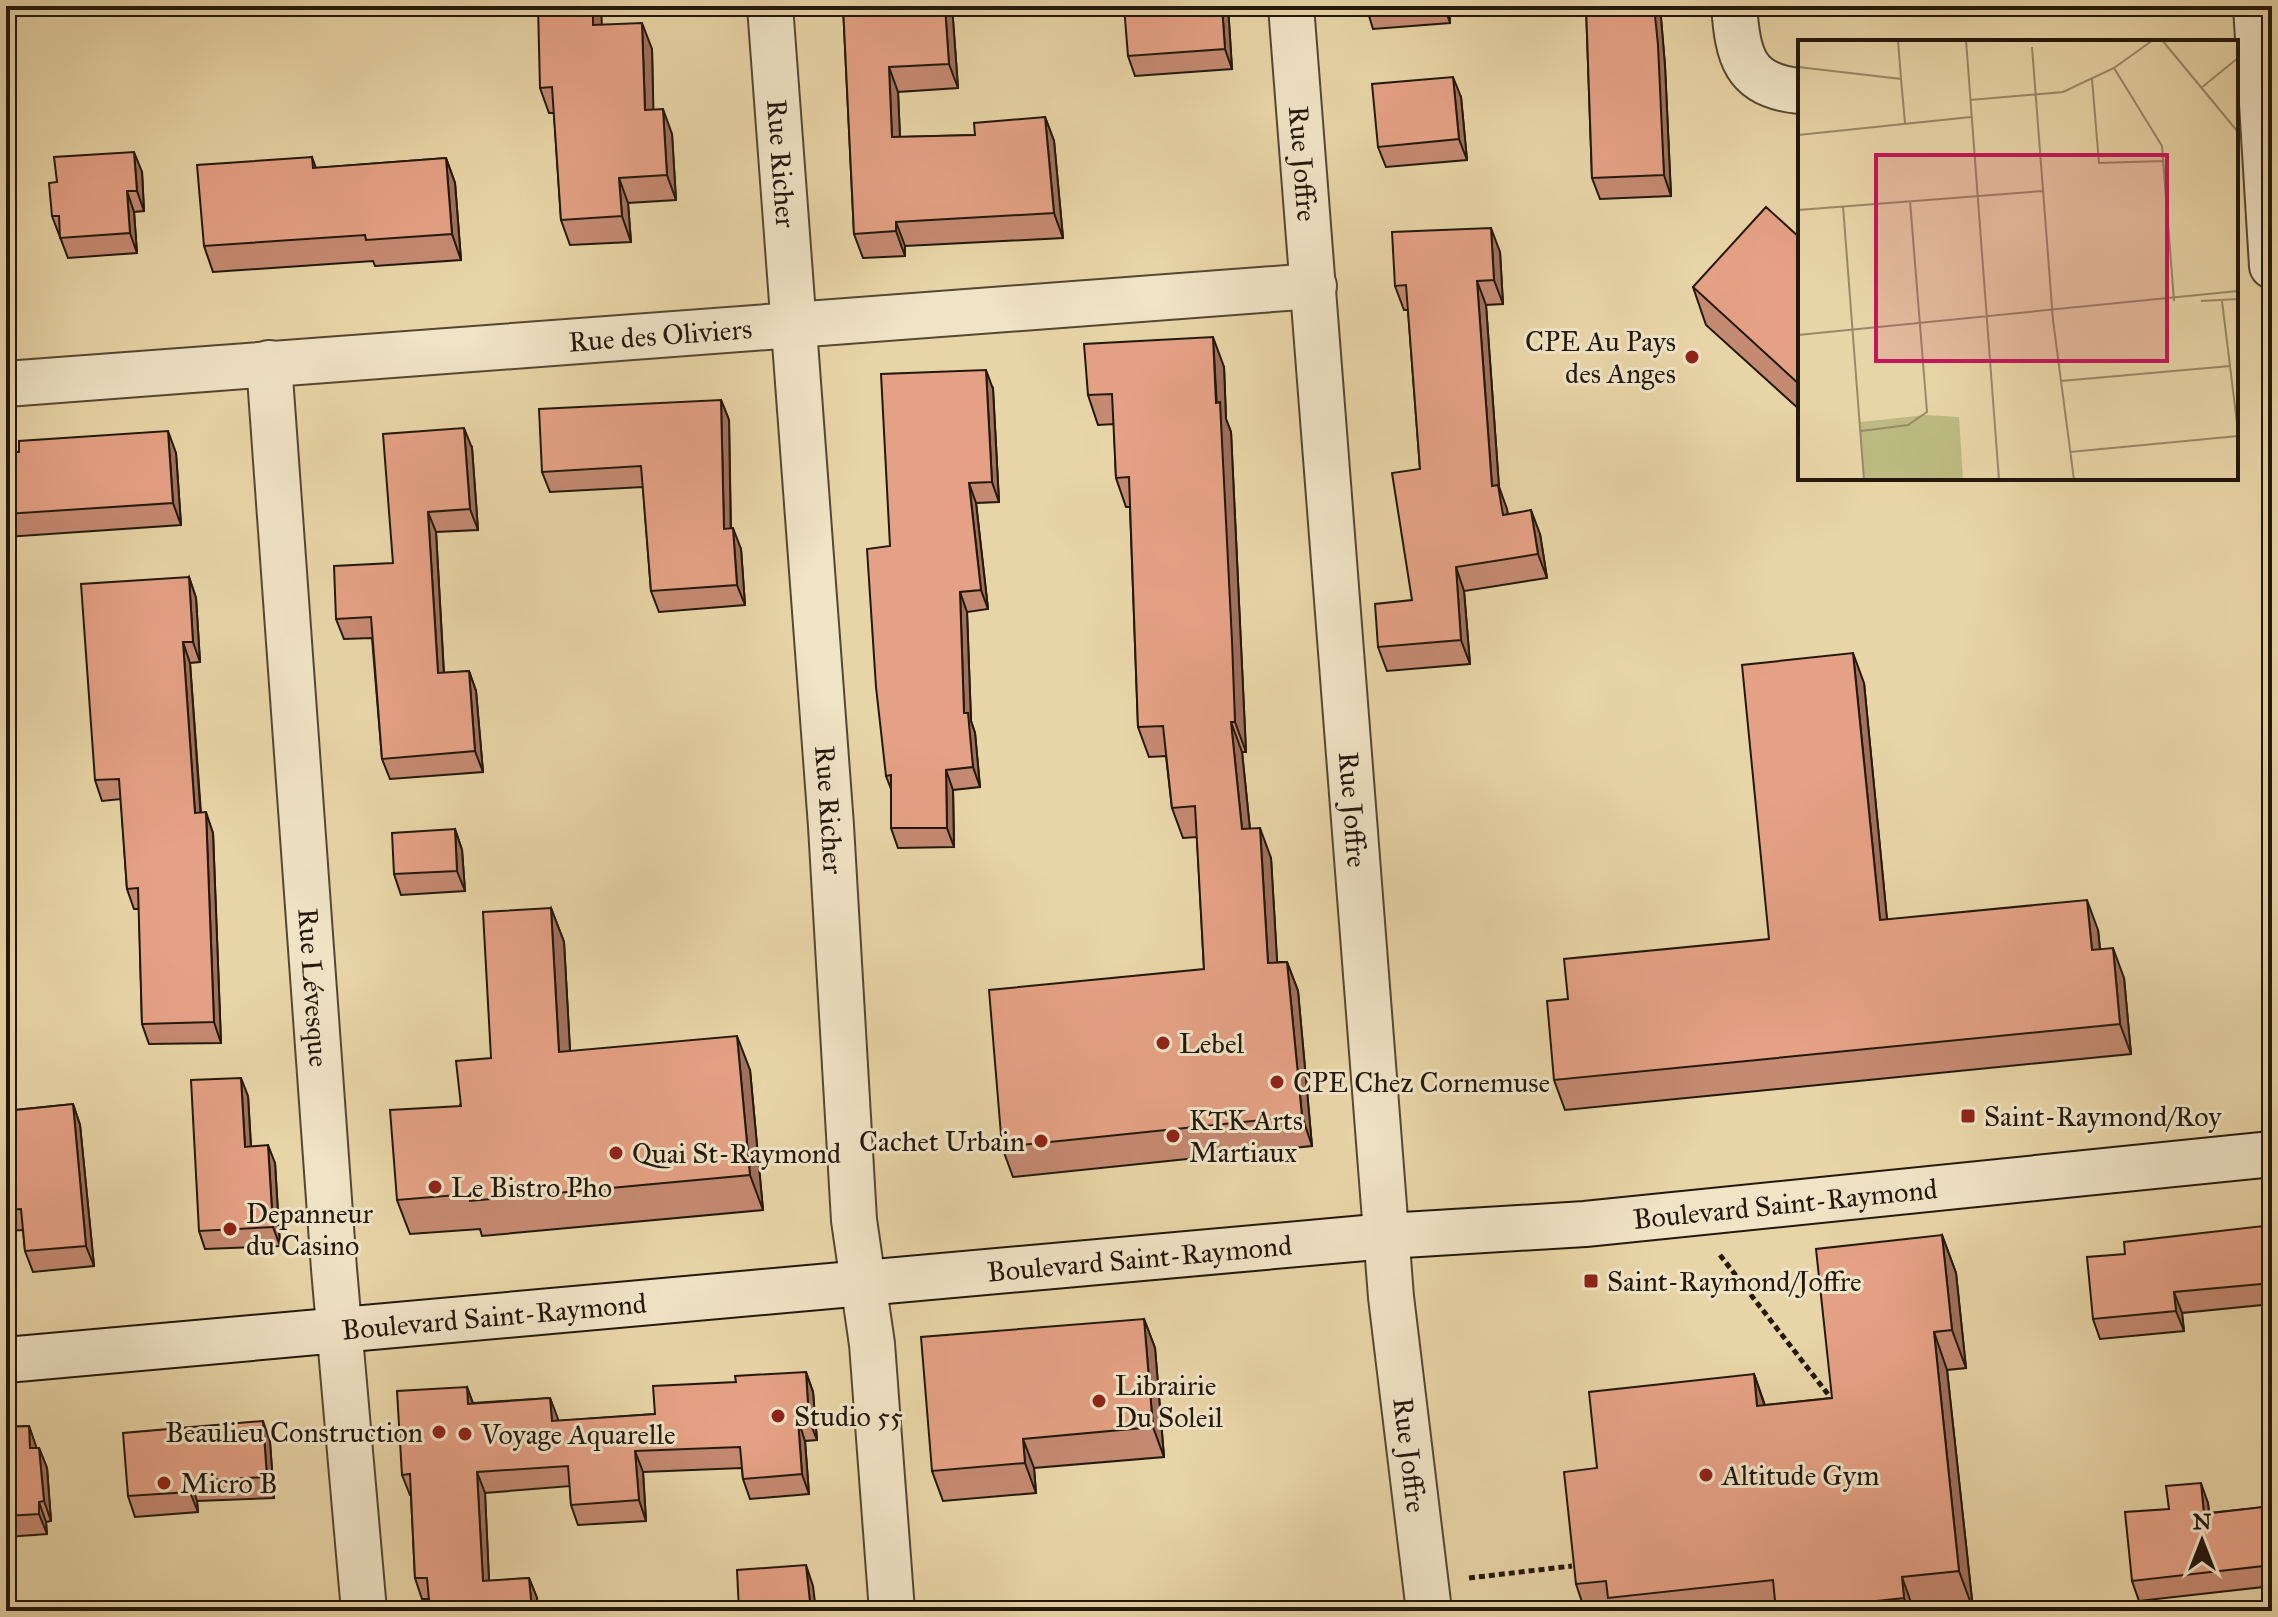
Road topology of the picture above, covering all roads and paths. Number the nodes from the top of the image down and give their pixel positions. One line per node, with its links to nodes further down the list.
1 (770, 6): 8 (street, Rue Richer)
2 (1291, 6): 7 (street, Rue Joffre)
3 (1734, 6): 5 (street)
4 (2250, 33): 6 (street)
5 (1798, 90)
6 (2272, 266)
7 (1314, 286): 8 (street, Rue des Oliviers); 13 (street, Rue Joffre)
8 (792, 327): 9 (street, Rue des Oliviers); 14 (street, Rue Richer)
9 (269, 363): 10 (street, Rue des Oliviers); 15 (street, Rue Lévesque)
10 (6, 384)
11 (2272, 1154): 12 (street, Boulevard Saint-Raymond)
12 (1685, 1213): 13 (street, Boulevard Saint-Raymond); 17 (path)
13 (1387, 1236): 14 (street, Boulevard Saint-Raymond); 19 (street, Rue Joffre)
14 (862, 1282): 15 (street, Boulevard Saint-Raymond); 21 (street, Rue Richer)
15 (339, 1331): 16 (street, Boulevard Saint-Raymond); 20 (street, Rue Lévesque)
16 (6, 1360)
17 (1839, 1409)
18 (1572, 1566): 19 (path)
19 (1427, 1597)
20 (364, 1611)
21 (892, 1611)

